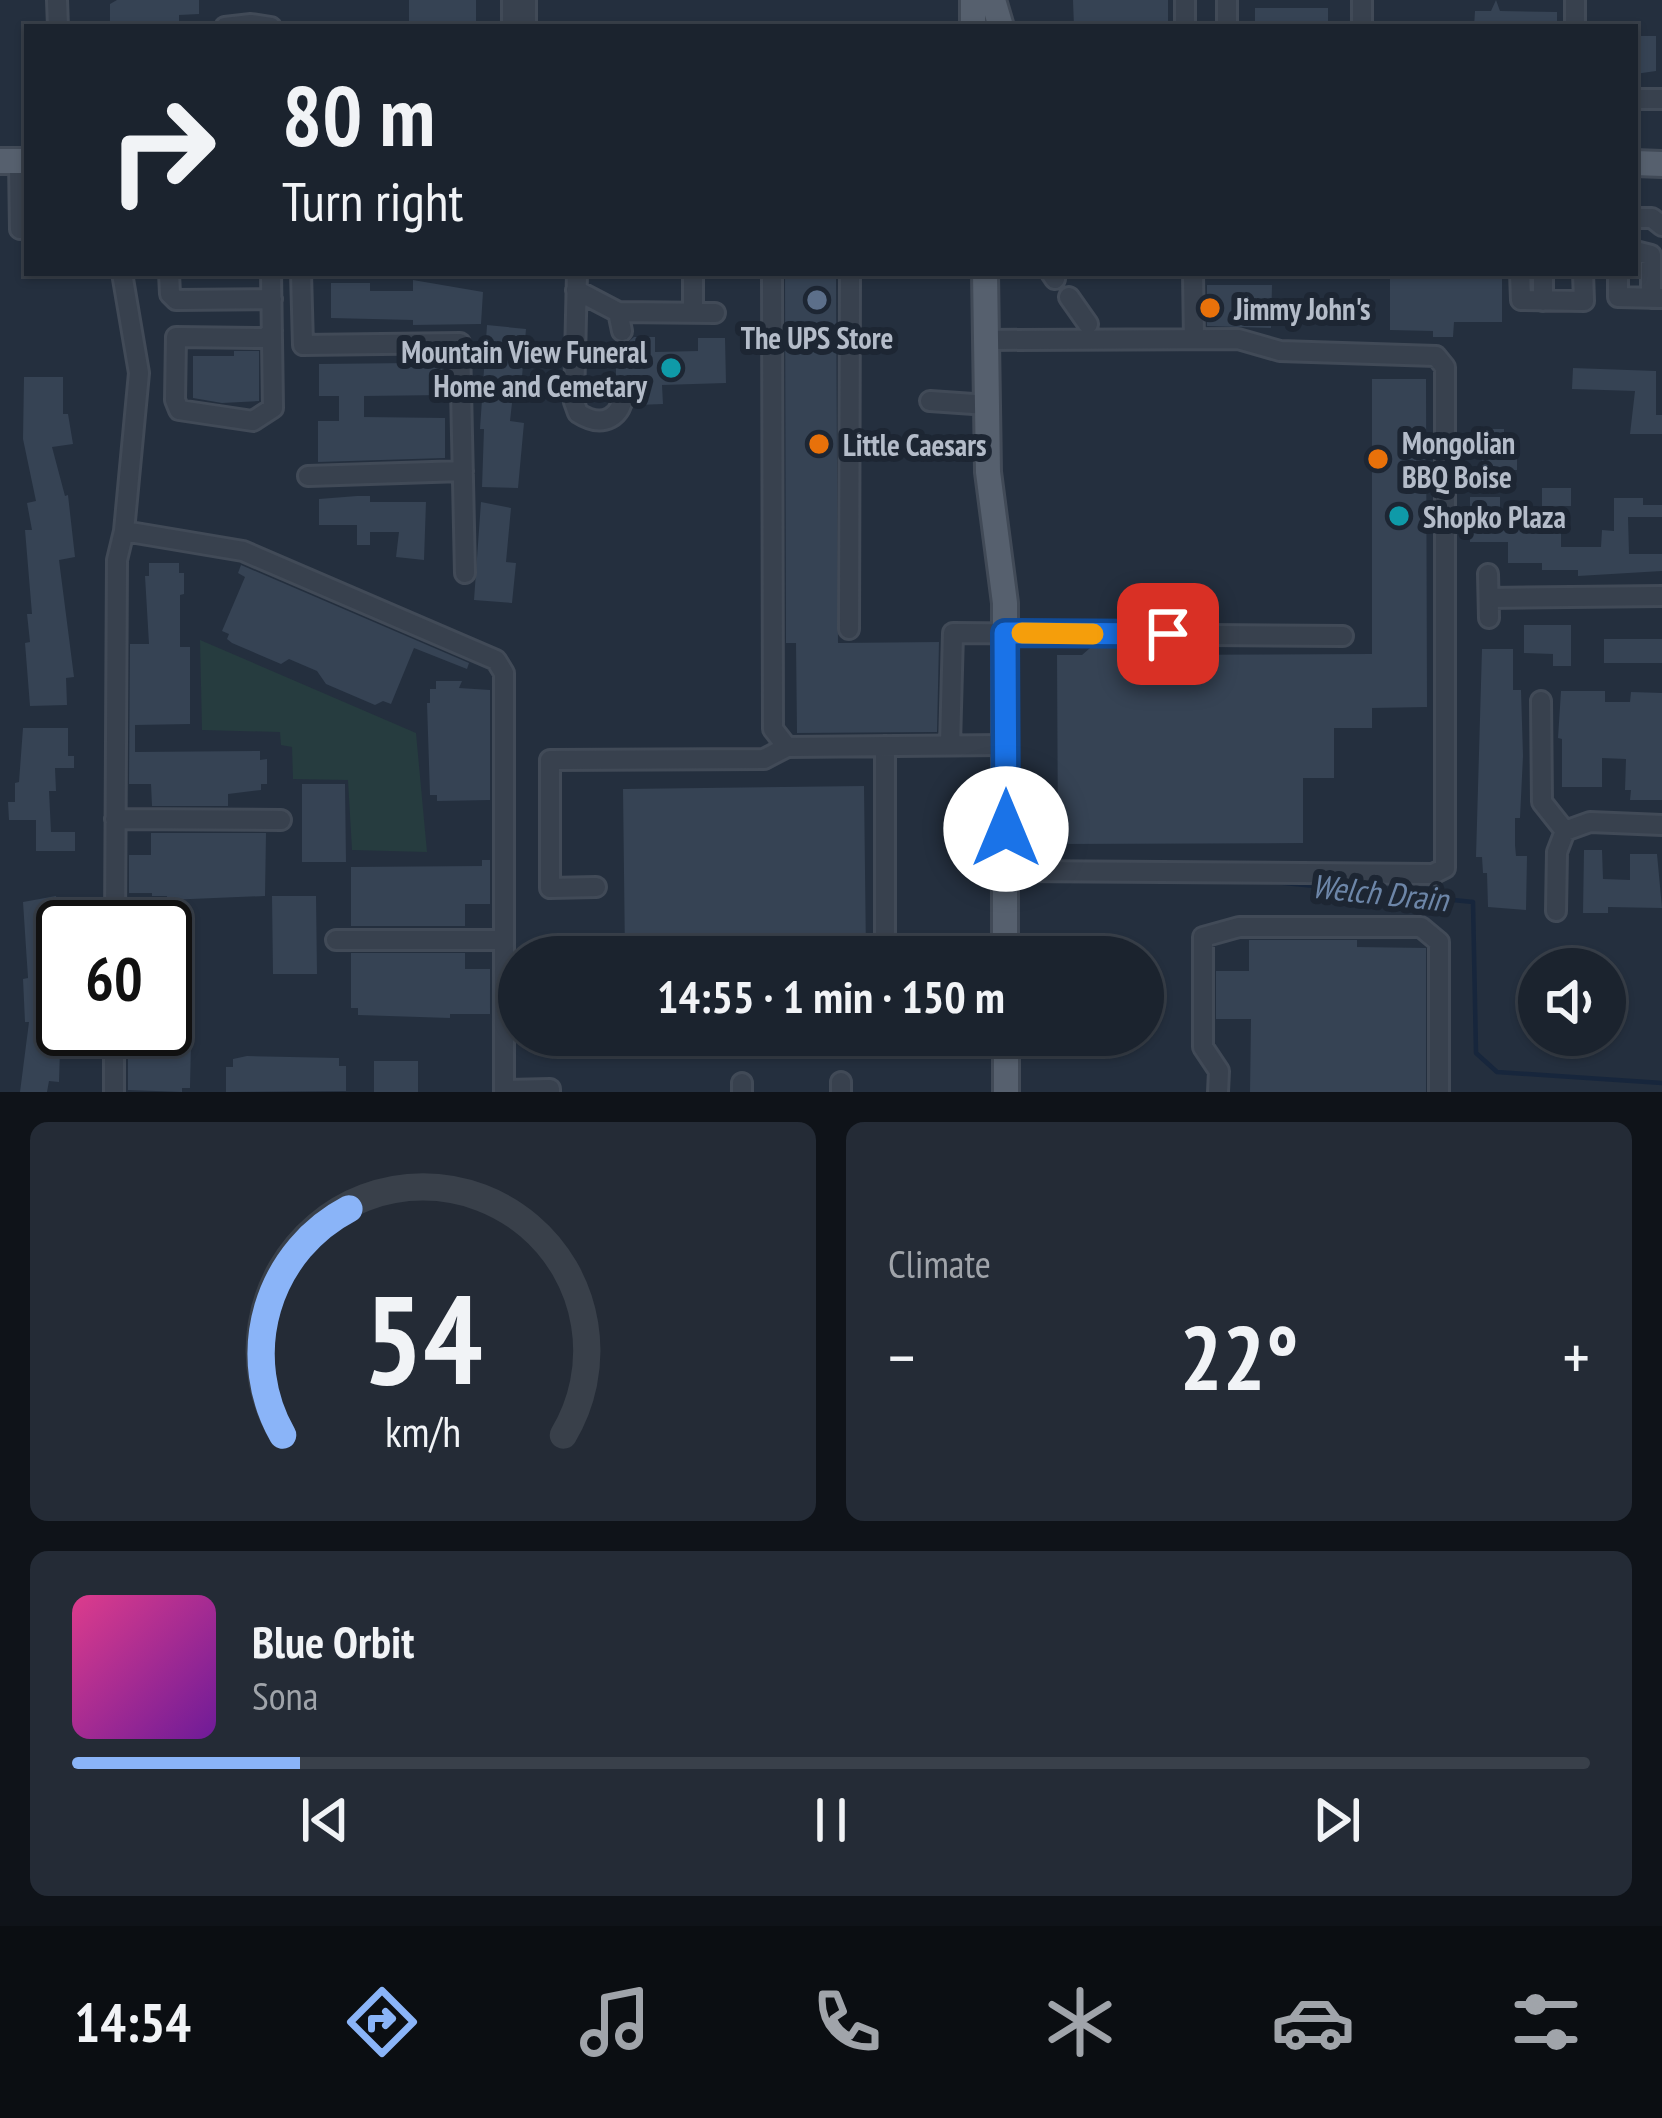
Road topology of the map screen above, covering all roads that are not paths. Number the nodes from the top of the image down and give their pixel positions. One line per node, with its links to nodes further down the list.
1 (15, 161): 2 (street)
2 (20, 230)
3 (1638, 252): 21 (street)
4 (123, 276): 35 (street)
5 (169, 276): 22 (street)
6 (272, 276): 22 (street)
7 (301, 276): 33 (street)
8 (694, 276): 24 (street)
9 (772, 276): 46 (street)
10 (850, 276): 39 (street)
11 (986, 276): 29 (main road)
12 (1193, 276): 28 (street)
13 (1520, 276): 23 (street)
14 (1543, 276): 23 (street)
15 (1583, 276): 23 (street)
16 (1619, 276): 20 (street)
17 (1628, 276): 20 (street)
18 (576, 281): 24 (street); 30 (street)
19 (1069, 297): 26 (street)
20 (1623, 297): 21 (street)
21 (1656, 298)
22 (272, 299): 27 (street)
23 (1543, 301)
24 (694, 311): 25 (street)
25 (716, 313)
26 (1088, 324)
27 (272, 332): 27 (street)
28 (1194, 339): 29 (street); 51 (street)
29 (986, 340): 32 (main road)
30 (624, 389)
31 (930, 401): 32 (street)
32 (988, 405): 40 (main road)
33 (463, 471): 34 (street); 36 (street)
34 (308, 476)
35 (124, 531): 47 (street); 55 (street)
36 (466, 573)
37 (1488, 574): 38 (street)
38 (1662, 596)
39 (849, 629)
40 (1005, 633): 41 (street); 43 (main road); 45 (street)
41 (1343, 636)
42 (1541, 701): 50 (street)
43 (1005, 745): 45 (street); 51 (main road)
44 (885, 746): 45 (street); 46 (street); 56 (street)
45 (950, 746)
46 (787, 747): 52 (street)
47 (115, 820): 48 (street); 53 (street)
48 (281, 820)
49 (1662, 825): 50 (street)
50 (1565, 831): 54 (street)
51 (1006, 871): 57 (main road)
52 (596, 887)
53 (115, 900)
54 (1556, 911)
55 (504, 936)
56 (885, 936)
57 (1005, 936)
58 (336, 940): 59 (street)
59 (498, 940)
60 (114, 1056): 64 (street)
61 (504, 1056): 63 (street)
62 (1006, 1056): 66 (main road)
63 (504, 1091): 65 (street)
64 (114, 1092)
65 (550, 1092)
66 (1006, 1092)
67 (1218, 1092): 68 (street)
68 (1439, 1092)

